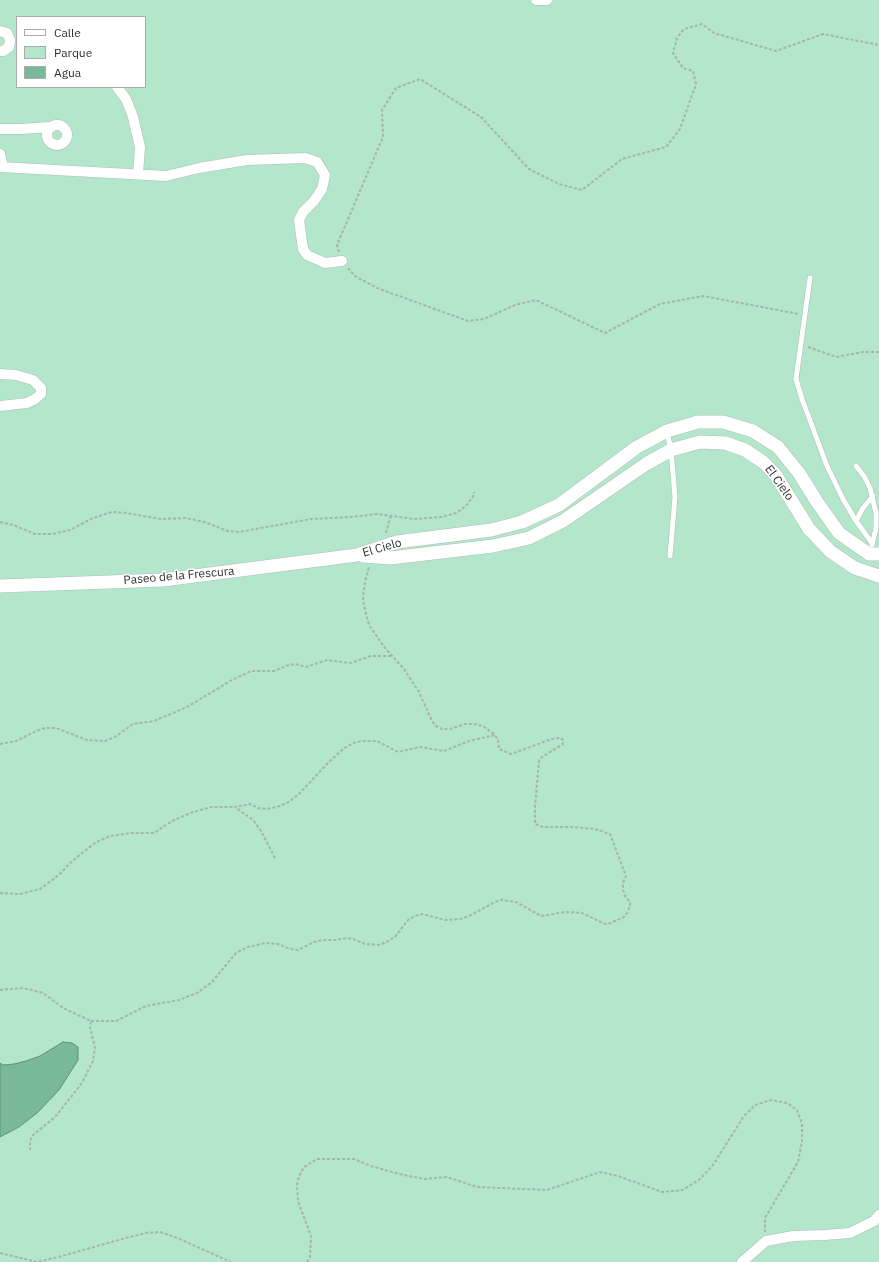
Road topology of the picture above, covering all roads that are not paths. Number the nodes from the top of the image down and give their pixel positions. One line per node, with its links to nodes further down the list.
1 (536, 0): 2 (street)
2 (547, 0)
3 (0, 31): 4 (street)
4 (0, 51)
5 (118, 88): 10 (street)
6 (49, 128): 7 (street)
7 (0, 129)
8 (0, 154): 9 (street)
9 (2, 167): 10 (street)
10 (138, 174): 11 (street)
11 (342, 261)
12 (810, 278): 19 (lane)
13 (0, 374): 14 (street)
14 (0, 406)
15 (667, 431): 16 (lane); 20 (street, El Cielo); 23 (street, El Cielo)
16 (671, 450): 20 (street, El Cielo); 22 (lane); 23 (street, El Cielo)
17 (856, 466): 18 (lane)
18 (873, 496): 19 (lane); 23 (lane)
19 (856, 521): 23 (lane)
20 (378, 552): 21 (street, El Cielo)
21 (357, 555): 25 (street, Paseo de la Frescura)
22 (670, 556)
23 (869, 558): 24 (street, El Cielo)
24 (879, 576)
25 (0, 586)
26 (879, 1215): 27 (street)
27 (742, 1262)

